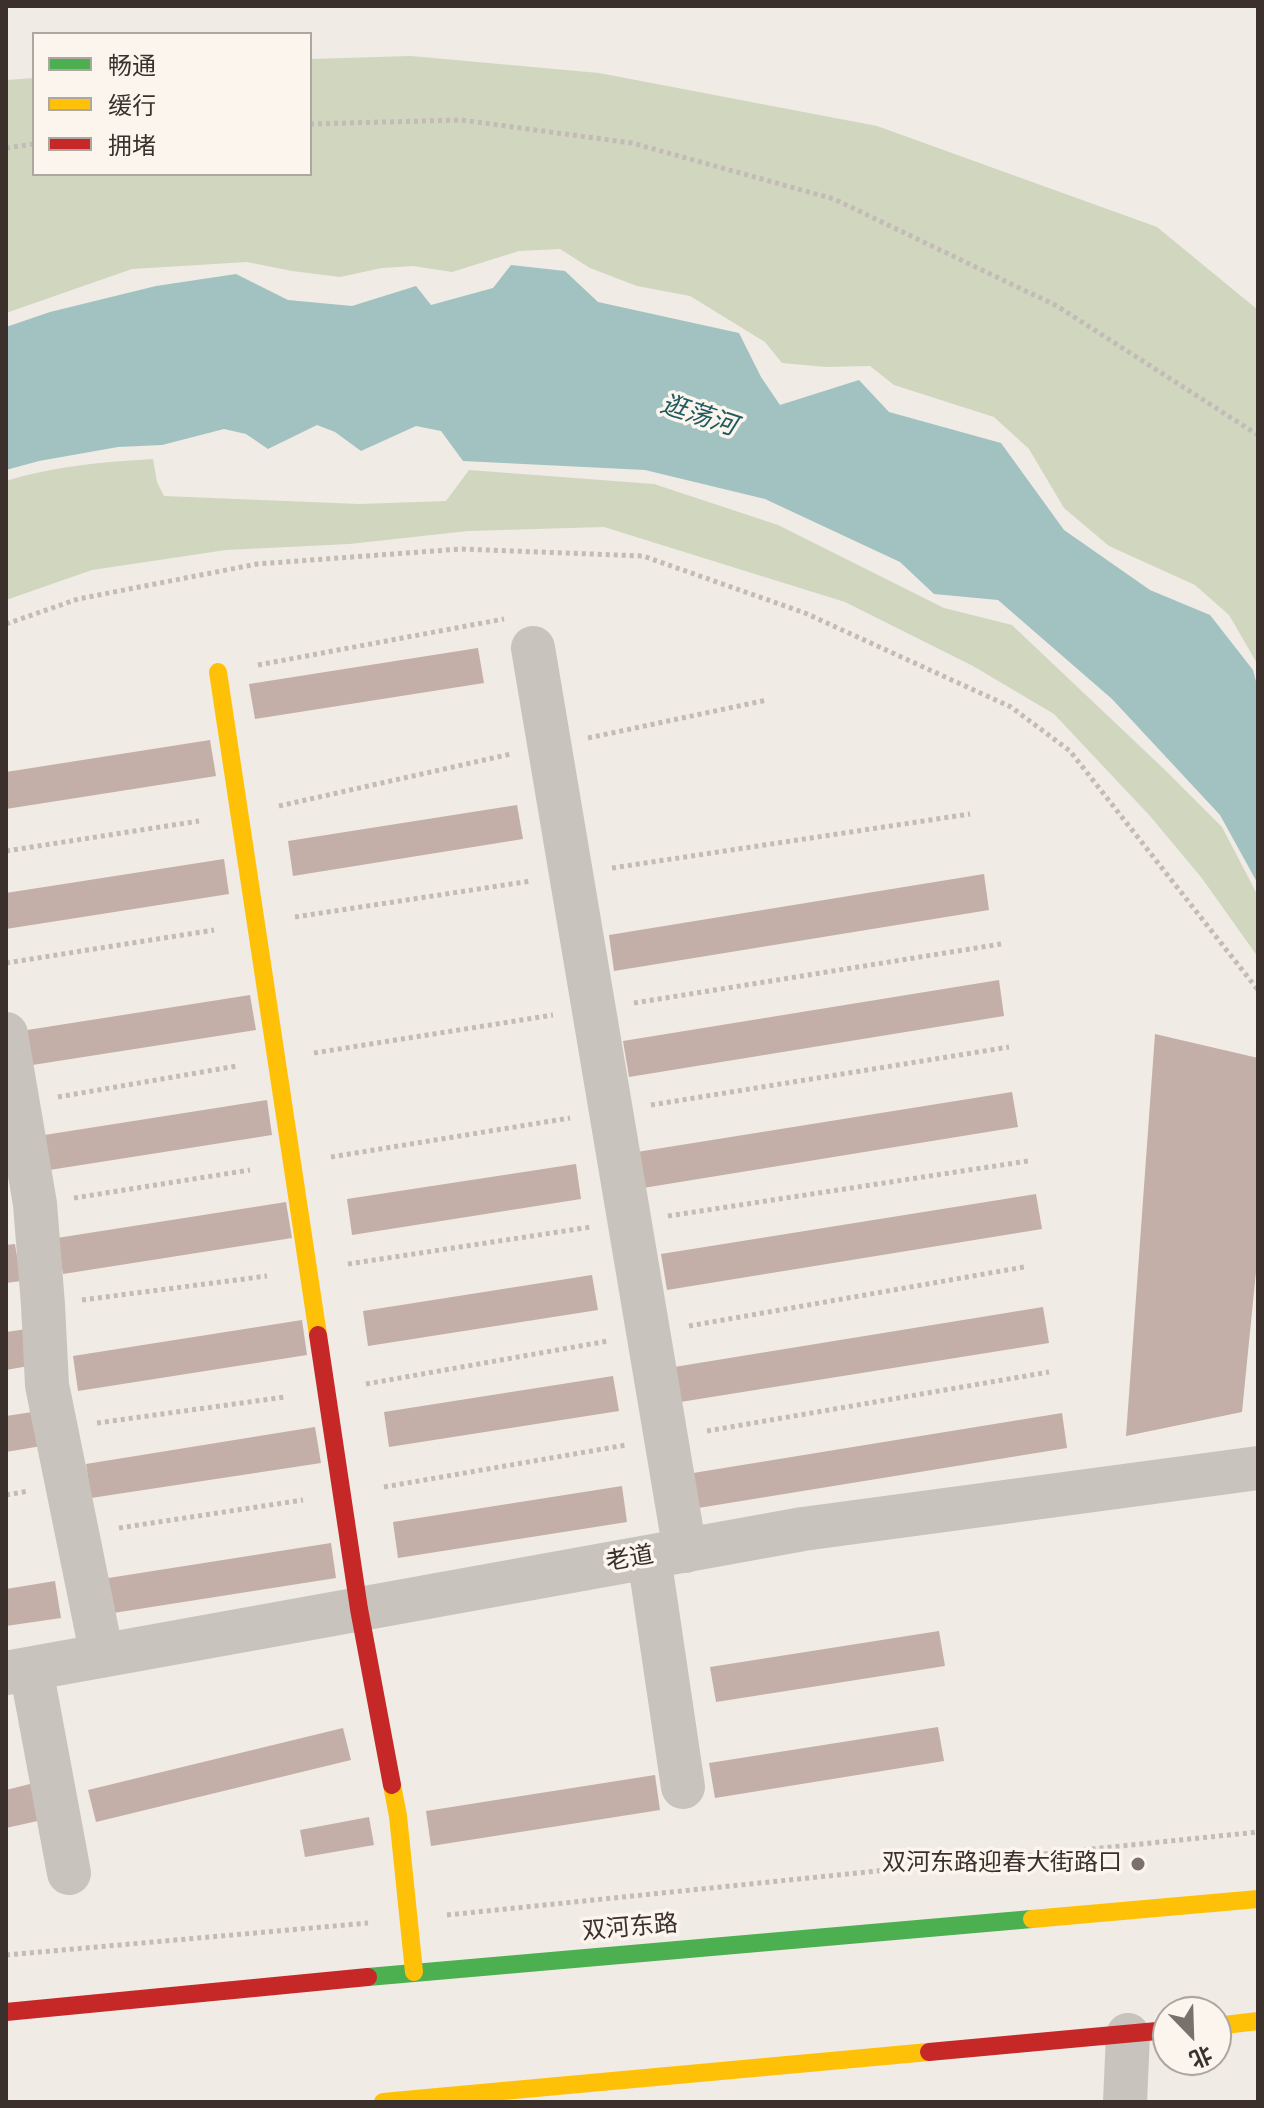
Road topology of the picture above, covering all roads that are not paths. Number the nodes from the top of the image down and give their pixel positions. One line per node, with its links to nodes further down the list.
1 (533, 648): 5 (street)
2 (218, 672): 6 (street)
3 (6, 1034): 7 (street)
4 (1258, 1468): 5 (street, 老道)
5 (667, 1554): 6 (street, 老道); 9 (street)
6 (359, 1609): 7 (street, 老道); 12 (street)
7 (102, 1656): 8 (street, 老道)
8 (19, 1671): 10 (street)
9 (683, 1787)
10 (69, 1873)
11 (1258, 1899): 12 (street, 双河东路)
12 (414, 1972): 13 (street, 双河东路)
13 (6, 2012)
14 (1258, 2021): 15 (street)
15 (1232, 2024)
16 (1148, 2032): 17 (street); 19 (street)
17 (426, 2100): 18 (street)
18 (383, 2102)
19 (1125, 2102)

